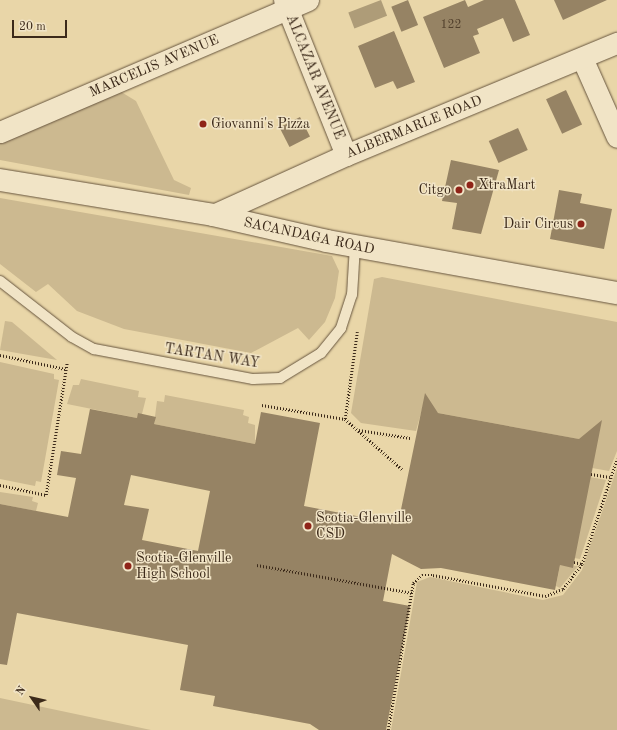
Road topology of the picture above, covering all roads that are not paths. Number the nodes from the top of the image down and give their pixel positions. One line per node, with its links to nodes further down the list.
1 (308, 0): 2 (street, MARCELIS AVENUE)
2 (286, 4): 5 (street, MARCELIS AVENUE); 7 (street, ALCAZAR AVENUE)
3 (617, 43): 4 (street, ALBERMARLE ROAD)
4 (582, 58): 6 (street); 7 (street, ALBERMARLE ROAD)
5 (0, 132)
6 (617, 137)
7 (346, 155): 9 (street, ALBERMARLE ROAD)
8 (0, 180): 9 (main road, SACANDAGA ROAD)
9 (213, 215): 10 (main road, SACANDAGA ROAD)
10 (355, 246): 11 (lane, TARTAN WAY); 12 (main road, SACANDAGA ROAD)
11 (0, 281)
12 (617, 293)

